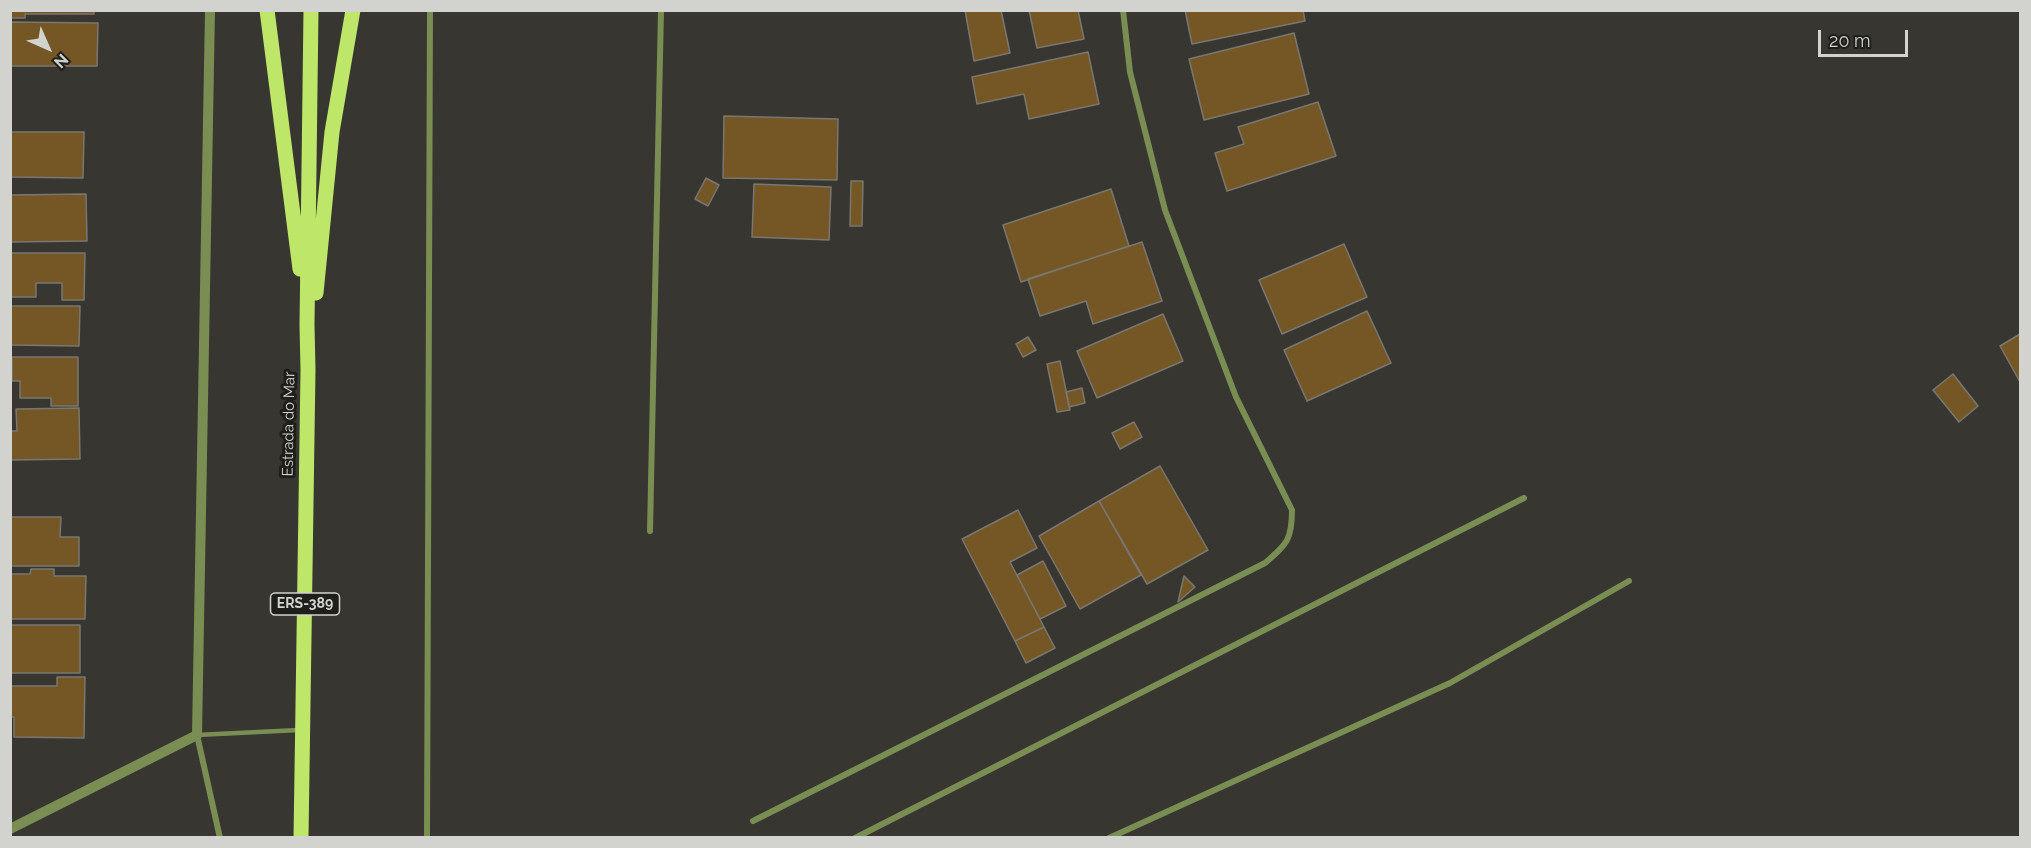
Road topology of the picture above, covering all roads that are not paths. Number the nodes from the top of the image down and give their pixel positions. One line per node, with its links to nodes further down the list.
1 (210, 10): 14 (street)
2 (267, 10): 8 (main road)
3 (310, 10): 8 (main road, Estrada do Mar / ERS-389)
4 (353, 10): 9 (main road)
5 (430, 10): 19 (street)
6 (661, 10): 11 (street)
7 (1123, 10): 15 (street)
8 (307, 325): 9 (main road, Estrada do Mar / ERS-389)
9 (308, 370): 13 (main road, Estrada do Mar / ERS-389)
10 (1524, 498): 20 (street)
11 (650, 531)
12 (1629, 581): 21 (street)
13 (303, 730): 14 (lane); 18 (main road, Estrada do Mar / ERS-389)
14 (197, 735): 16 (street); 17 (street)
15 (753, 821)
16 (10, 829)
17 (220, 837)
18 (301, 837)
19 (427, 837)
20 (855, 837)
21 (1109, 837)

